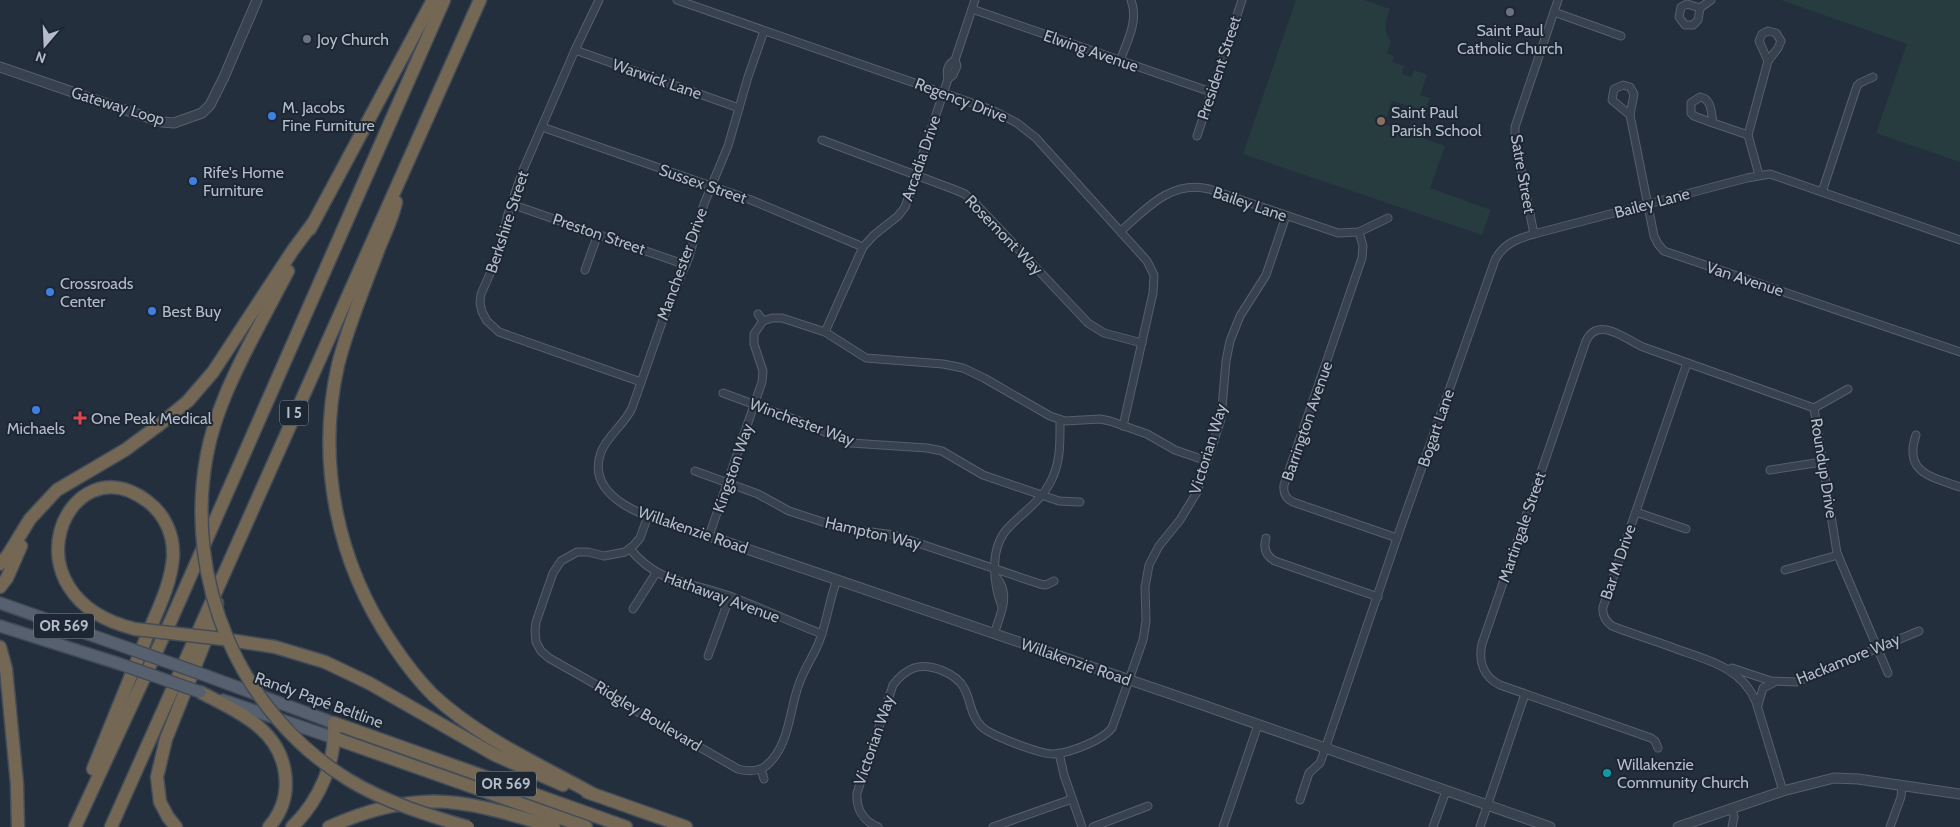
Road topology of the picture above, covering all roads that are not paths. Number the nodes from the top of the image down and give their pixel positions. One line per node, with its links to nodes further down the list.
1 (257, 0): 20 (street, Gateway Loop)
2 (433, 0): 40 (highway)
3 (444, 0): 129 (highway, I 5)
4 (480, 0): 33 (highway, I 5)
5 (600, 0): 17 (street, Berkshire Street)
6 (677, 0): 15 (street, Regency Drive)
7 (975, 0): 13 (street, Arcadia Drive)
8 (1131, 0): 18 (street)
9 (1242, 0): 22 (street, President Street)
10 (1558, 0): 14 (street, Satre Street)
11 (1711, 0): 12 (street)
12 (1700, 8)
13 (972, 9): 18 (street, Elwing Avenue); 23 (street, Arcadia Drive)
14 (1554, 12): 16 (street); 44 (street, Satre Street)
15 (764, 31): 23 (street, Regency Drive); 24 (street, Manchester Drive)
16 (1622, 36)
17 (574, 50): 24 (street, Warwick Lane); 27 (street, Berkshire Street)
18 (1120, 61): 22 (street, Elwing Avenue)
19 (1768, 62): 28 (street)
20 (0, 67)
21 (1873, 77): 35 (street)
22 (1211, 92): 29 (street, President Street)
23 (943, 93): 31 (street, Arcadia Drive); 41 (street, Regency Drive)
24 (739, 108): 34 (street, Manchester Drive)
25 (1630, 115): 36 (street, Van Avenue)
26 (1713, 123): 28 (street)
27 (542, 127): 34 (street, Sussex Street); 37 (street, Berkshire Street)
28 (1748, 135): 32 (street)
29 (1197, 136)
30 (822, 140): 31 (street, Rosemont Way)
31 (916, 174): 46 (street, Arcadia Drive); 54 (street, Rosemont Way)
32 (1758, 175): 35 (street, Bailey Lane); 36 (street, Bailey Lane)
33 (401, 178): 89 (highway, I 5); 122 (highway)
34 (711, 187): 46 (street, Sussex Street); 48 (street, Manchester Drive)
35 (1822, 192): 45 (street, Bailey Lane)
36 (1648, 203): 44 (street, Bailey Lane); 55 (street, Van Avenue)
37 (511, 204): 43 (street, Preston Street); 57 (street, Berkshire Street)
38 (1286, 216): 41 (street, Bailey Lane); 42 (street, Bailey Lane); 65 (street, Victorian Way)
39 (1388, 218): 42 (street, Bailey Lane)
40 (313, 223): 74 (highway); 136 (highway, bridge)
41 (1122, 231): 54 (street, Regency Drive)
42 (1359, 232): 81 (street, Barrington Avenue)
43 (598, 234): 48 (street, Preston Street); 49 (street)
44 (1534, 234): 47 (street, Bailey Lane)
45 (1960, 240)
46 (863, 247): 52 (street, Arcadia Drive)
47 (1495, 260): 81 (street, Bogart Lane)
48 (686, 265): 57 (street, Manchester Drive)
49 (585, 270)
50 (758, 314): 51 (street)
51 (764, 321): 52 (street); 60 (street, Kingston Way)
52 (825, 332): 62 (street)
53 (1587, 338): 56 (street, Roundup Drive); 109 (street, Martingale Street)
54 (1142, 343): 63 (street, Regency Drive)
55 (1960, 352)
56 (1687, 363): 61 (street, Roundup Drive); 75 (street, Bar M Drive)
57 (641, 382): 71 (street, Manchester Drive)
58 (1848, 389): 61 (street)
59 (723, 393): 60 (street, Winchester Way)
60 (754, 405): 69 (street, Kingston Way); 72 (street, Winchester Way)
61 (1814, 408): 66 (street, Roundup Drive)
62 (1060, 420): 63 (street); 72 (street)
63 (1123, 426): 65 (street)
64 (1916, 435): 70 (street)
65 (1207, 461): 106 (street, Victorian Way)
66 (1822, 462): 67 (street); 84 (street, Roundup Drive)
67 (1770, 470)
68 (695, 471): 69 (street, Hampton Way)
69 (728, 483): 78 (street, Kingston Way); 86 (street, Hampton Way)
70 (1960, 486)
71 (606, 491): 76 (street, Willakenzie Road)
72 (1043, 495): 73 (street, Winchester Way); 86 (street)
73 (1080, 502)
74 (37, 512): 85 (highway); 92 (highway)
75 (1636, 512): 77 (street); 104 (street, Bar M Drive)
76 (648, 516): 78 (street, Willakenzie Road); 82 (street)
77 (1686, 529)
78 (709, 536): 90 (street, Willakenzie Road)
79 (48, 538): 129 (highway)
80 (1266, 538): 94 (street)
81 (1397, 538): 94 (street, Bogart Lane)
82 (630, 549): 88 (street, Hathaway Avenue); 117 (street, Ridgley Boulevard)
83 (46, 553): 122 (highway, bridge)
84 (1838, 555): 87 (street); 102 (street, Roundup Drive)
85 (0, 564)
86 (995, 569): 91 (street, Hampton Way); 100 (street)
87 (1785, 570)
88 (656, 573): 93 (street, Hathaway Avenue); 96 (street)
89 (222, 575): 131 (highway, I 5); 132 (highway)
90 (837, 580): 99 (street); 100 (street, Willakenzie Road)
91 (1054, 581)
92 (0, 587)
93 (730, 596): 99 (street, Hathaway Avenue); 103 (street)
94 (1378, 597): 115 (street, Bogart Lane)
95 (0, 603): 111 (main road, Randy Papé Beltline / OR 569, bridge)
96 (634, 609)
97 (0, 626): 108 (main road, Randy Papé Beltline / OR 569, bridge)
98 (1919, 631): 102 (street, Hackamore Way)
99 (822, 634): 117 (street)
100 (994, 634): 106 (street, Willakenzie Road)
101 (0, 647): 130 (highway)
102 (1878, 648): 105 (street, Roundup Drive); 107 (street, Hackamore Way)
103 (708, 656)
104 (1720, 664): 107 (street, Hackamore Way); 110 (street, Bar M Drive)
105 (1888, 673)
106 (1129, 680): 112 (street, Willakenzie Road); 116 (street, Victorian Way)
107 (1776, 682): 110 (street)
108 (200, 692): 113 (main road, Randy Papé Beltline / OR 569); 133 (highway)
109 (1525, 694): 114 (street, Martingale Street); 126 (street)
110 (1758, 707): 121 (street, Bar M Drive)
111 (334, 723): 113 (highway); 139 (highway, Randy Papé Beltline / OR 569)
112 (1258, 725): 115 (street, Willakenzie Road); 145 (street)
113 (334, 738): 134 (highway); 138 (highway, Randy Papé Beltline / OR 569)
114 (1658, 748)
115 (1325, 750): 120 (street, Willakenzie Road); 125 (street, Bogart Lane)
116 (1059, 754): 124 (street); 141 (street, Victorian Way)
117 (760, 769): 118 (street)
118 (764, 779)
119 (1902, 785): 121 (street); 123 (street); 151 (street)
120 (1446, 791): 126 (street, Willakenzie Road); 146 (street)
121 (1783, 791): 128 (street)
122 (593, 794): 140 (highway)
123 (1960, 794)
124 (1072, 799): 142 (street); 143 (street)
125 (1300, 800)
126 (1487, 805): 147 (street); 148 (street, Willakenzie Road)
127 (1148, 806): 144 (street)
128 (1732, 808): 149 (street); 150 (street)
129 (76, 825)
130 (18, 827)
131 (111, 827)
132 (176, 827)
133 (269, 827)
134 (292, 827)
135 (330, 827): 137 (highway)
136 (468, 827)
137 (554, 827)
138 (586, 827)
139 (626, 827)
140 (686, 827)
141 (878, 827)
142 (993, 827)
143 (1082, 827)
144 (1093, 827)
145 (1223, 827)
146 (1433, 827)
147 (1480, 827)
148 (1550, 827)
149 (1678, 827)
150 (1732, 827)
151 (1890, 827)

